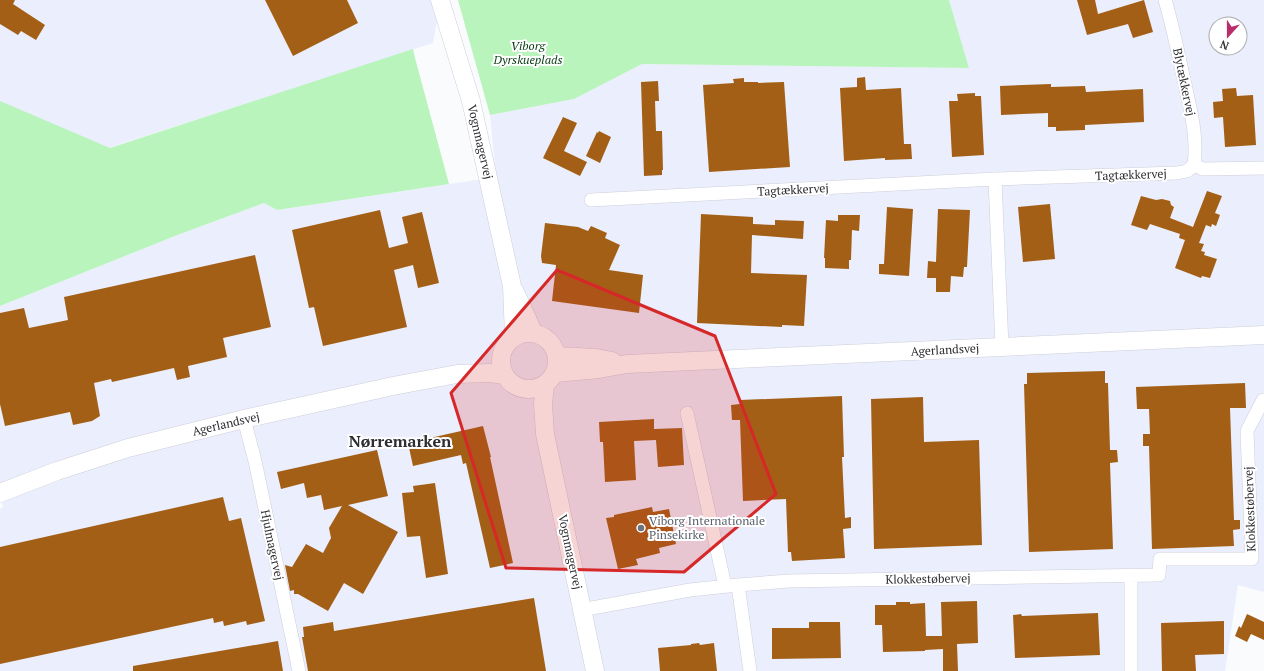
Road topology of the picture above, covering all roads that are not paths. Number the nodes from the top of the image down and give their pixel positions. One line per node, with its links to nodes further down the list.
1 (440, 0): 7 (street, Vognmagervej)
2 (1165, 0): 3 (street, Blytækkervej)
3 (1194, 165): 4 (street); 5 (street, Tagtækkervej)
4 (1264, 168)
5 (995, 179): 6 (street, Tagtækkervej); 11 (street)
6 (591, 200)
7 (512, 286): 8 (street, Vognmagervej); 10 (street, Vognmagervej)
8 (533, 332): 10 (street); 13 (street)
9 (1264, 335): 11 (street, Agerlandsvej)
10 (514, 336): 12 (street)
11 (1002, 347): 13 (street, Agerlandsvej)
12 (501, 356): 14 (street, Agerlandsvej); 15 (street)
13 (552, 371): 16 (street); 20 (street, Vognmagervej)
14 (457, 374): 15 (street, Agerlandsvej); 19 (street, Agerlandsvej)
15 (504, 375): 16 (street)
16 (523, 389): 20 (street, Vognmagervej)
17 (1263, 400): 22 (street, Klokkestøbervej)
18 (687, 413): 24 (street)
19 (244, 419): 21 (street, Agerlandsvej); 26 (street, Hjulmagervej)
20 (545, 434): 25 (street, Vognmagervej)
21 (0, 493)
22 (1131, 575): 23 (street, Klokkestøbervej); 29 (street)
23 (738, 585): 24 (street, Klokkestøbervej); 28 (street)
24 (725, 586): 25 (street, Klokkestøbervej)
25 (582, 610): 27 (street, Vognmagervej)
26 (299, 671)
27 (595, 671)
28 (750, 671)
29 (1131, 671)

